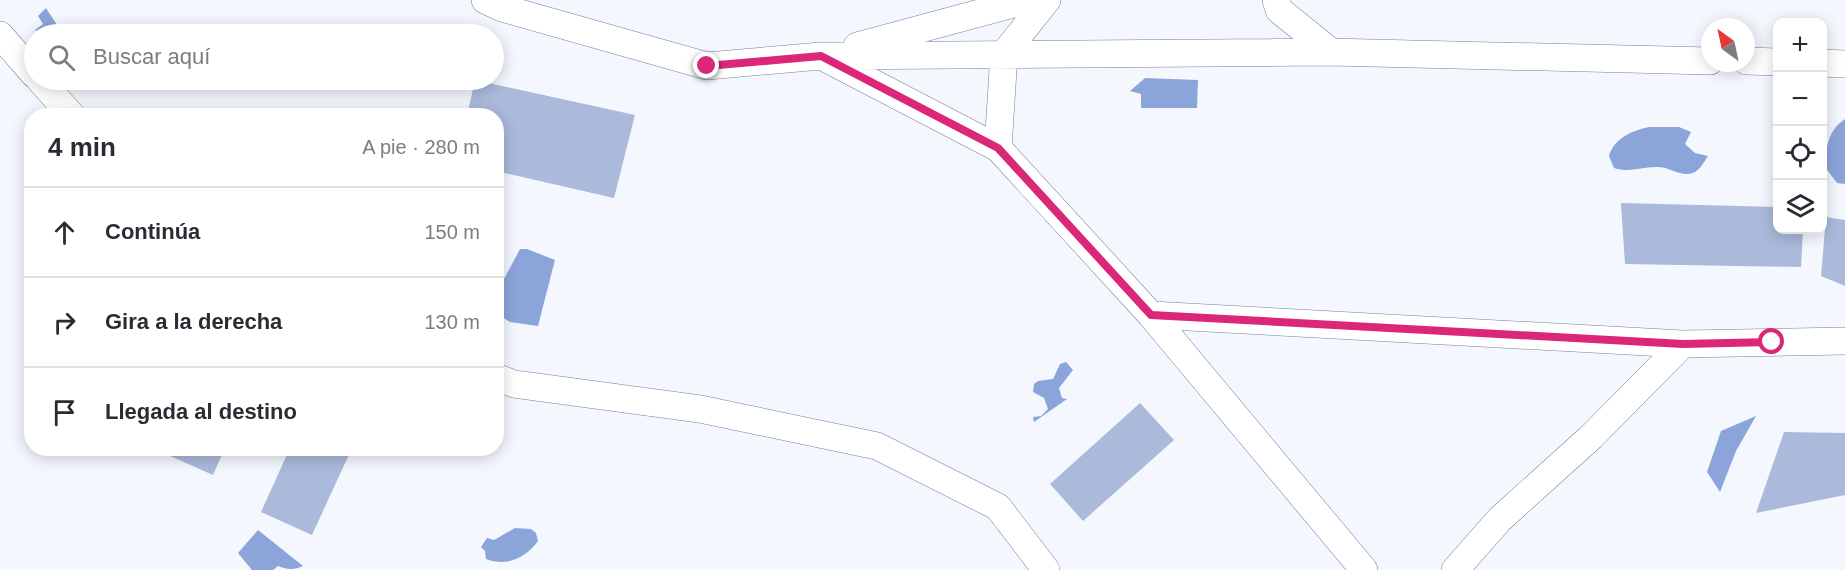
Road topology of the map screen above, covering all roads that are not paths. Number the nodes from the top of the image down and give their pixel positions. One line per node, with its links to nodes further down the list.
1 (485, 0): 8 (street)
2 (1028, 0): 8 (street)
3 (1047, 0): 7 (street)
4 (1276, 0): 6 (street)
5 (0, 35): 12 (street)
6 (1331, 52): 7 (street); 9 (street)
7 (1004, 54): 8 (street); 17 (street)
8 (821, 56): 17 (street)
9 (1701, 60)
10 (1755, 61): 11 (street)
11 (1773, 62)
12 (24, 63)
13 (1827, 63): 14 (street)
14 (1845, 64)
15 (49, 90): 16 (street)
16 (65, 108)
17 (998, 148): 18 (street)
18 (1151, 315): 20 (street); 23 (street)
19 (1845, 341): 20 (street)
20 (1683, 344): 24 (street)
21 (504, 380): 22 (street)
22 (1046, 570)
23 (1364, 570)
24 (1455, 570)

